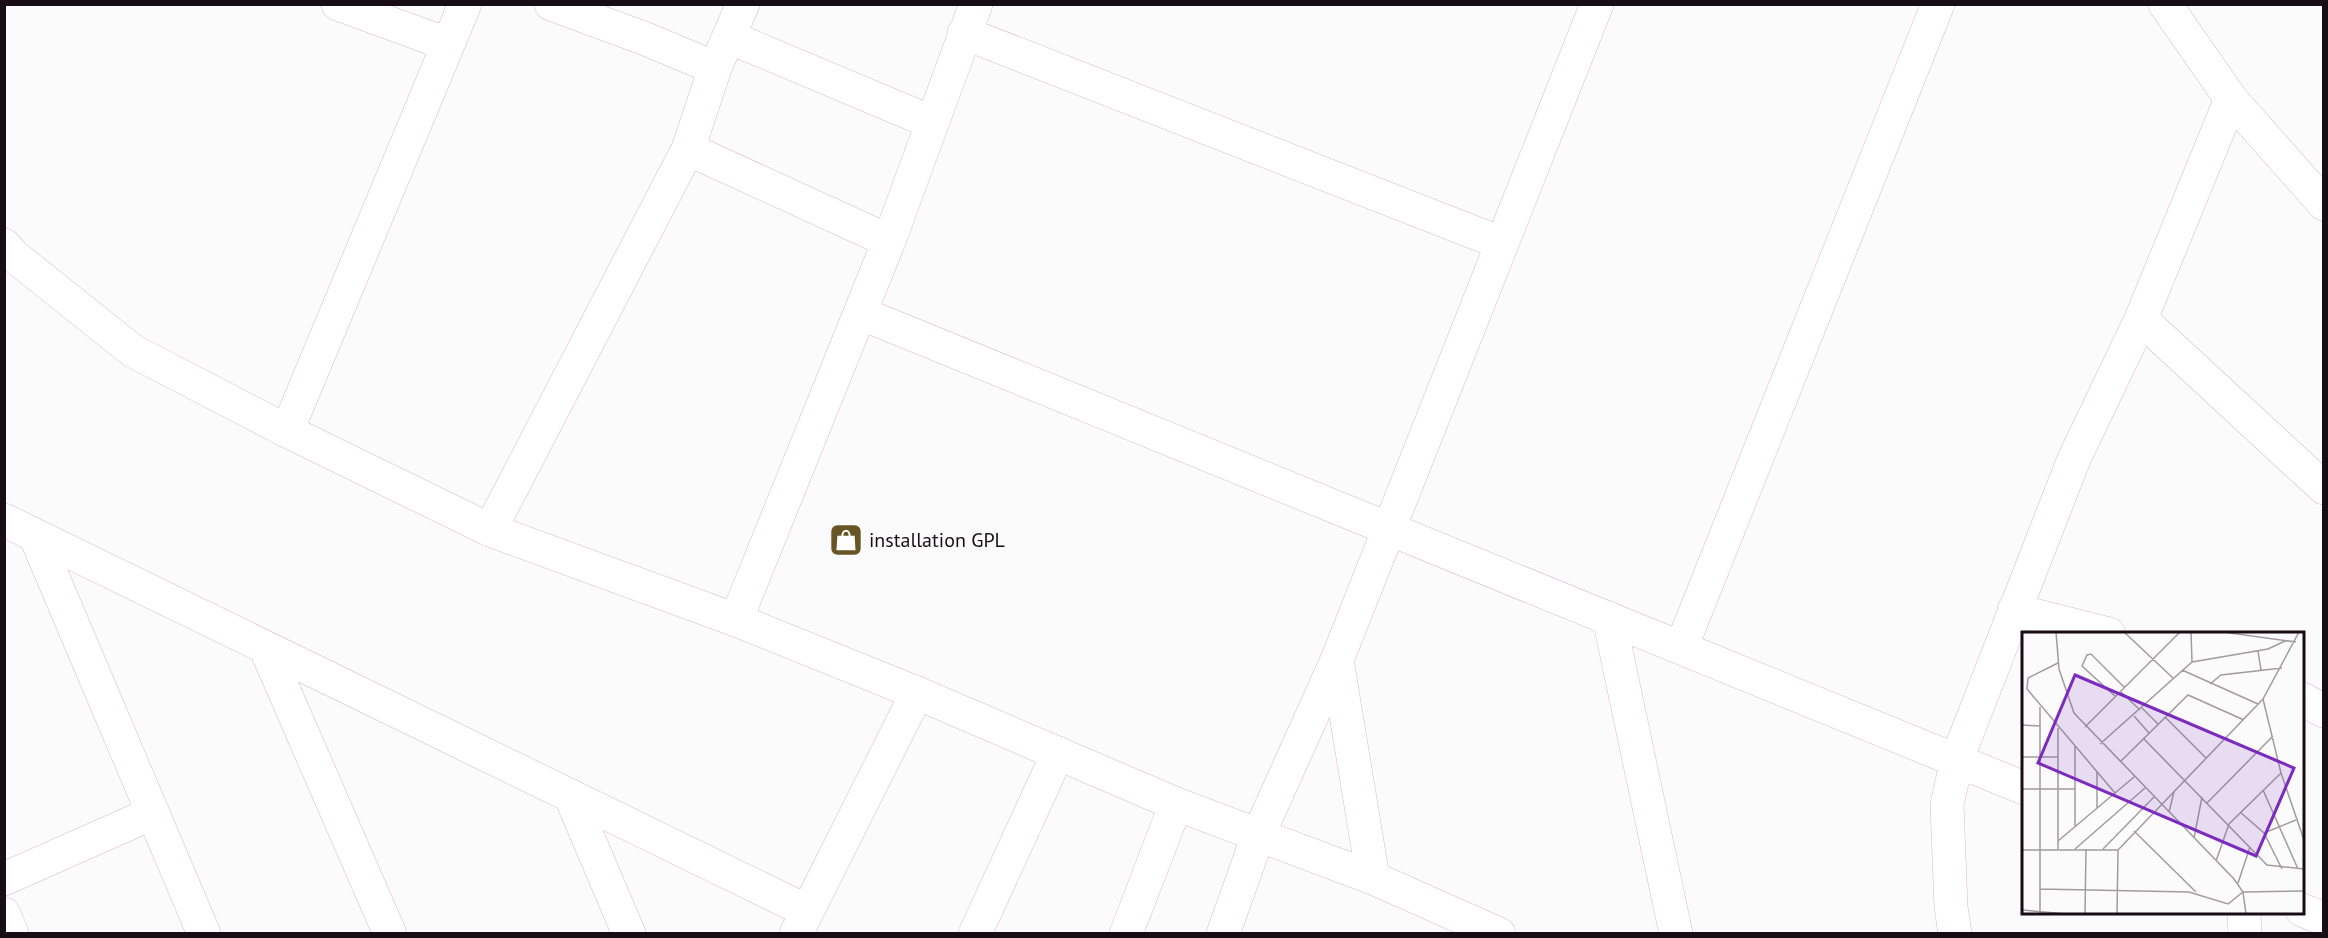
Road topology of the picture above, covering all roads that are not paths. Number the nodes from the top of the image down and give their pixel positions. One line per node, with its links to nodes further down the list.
1 (338, 4): 10 (street)
2 (465, 4): 10 (street)
3 (551, 4): 11 (street)
4 (743, 4): 9 (street)
5 (1597, 4): 17 (street)
6 (1938, 4): 32 (street)
7 (2165, 4): 12 (street)
8 (970, 19): 13 (street); 17 (street)
9 (729, 37): 11 (street); 13 (street)
10 (447, 44): 21 (street)
11 (715, 68): 14 (street)
12 (2231, 99): 15 (street); 20 (street)
13 (931, 122): 16 (street)
14 (688, 149): 16 (street); 25 (street)
15 (2324, 204)
16 (889, 241): 19 (street)
17 (1501, 243): 24 (street)
18 (4, 245): 21 (street)
19 (860, 313): 24 (street); 29 (street)
20 (2141, 319): 22 (street); 27 (street)
21 (287, 431): 25 (street)
22 (2324, 488)
23 (4, 520): 26 (street)
24 (1389, 529): 28 (street); 33 (street)
25 (490, 530): 29 (street)
26 (35, 535): 31 (street); 40 (street)
27 (2014, 610): 30 (street); 36 (street)
28 (1609, 618): 32 (street); 57 (street)
29 (736, 620): 34 (street)
30 (2105, 632)
31 (265, 647): 38 (street); 51 (street)
32 (1681, 648): 36 (street)
33 (1337, 660): 41 (street); 42 (street)
34 (917, 693): 35 (street); 48 (street)
35 (1058, 753): 39 (street); 53 (street)
36 (1957, 759): 37 (street); 58 (street)
37 (2022, 787)
38 (570, 795): 48 (street); 52 (street)
39 (1176, 804): 41 (street); 54 (street)
40 (153, 813): 43 (street); 50 (street)
41 (1258, 836): 42 (street); 55 (street)
42 (1373, 878): 56 (street)
43 (4, 879)
44 (2304, 911): 47 (street)
45 (4, 914): 49 (street)
46 (2244, 914): 59 (street)
47 (2324, 919)
48 (802, 922)
49 (12, 933)
50 (204, 933)
51 (390, 933)
52 (629, 933)
53 (975, 933)
54 (1126, 933)
55 (1223, 933)
56 (1499, 933)
57 (1676, 933)
58 (1955, 933)
59 (2245, 933)

